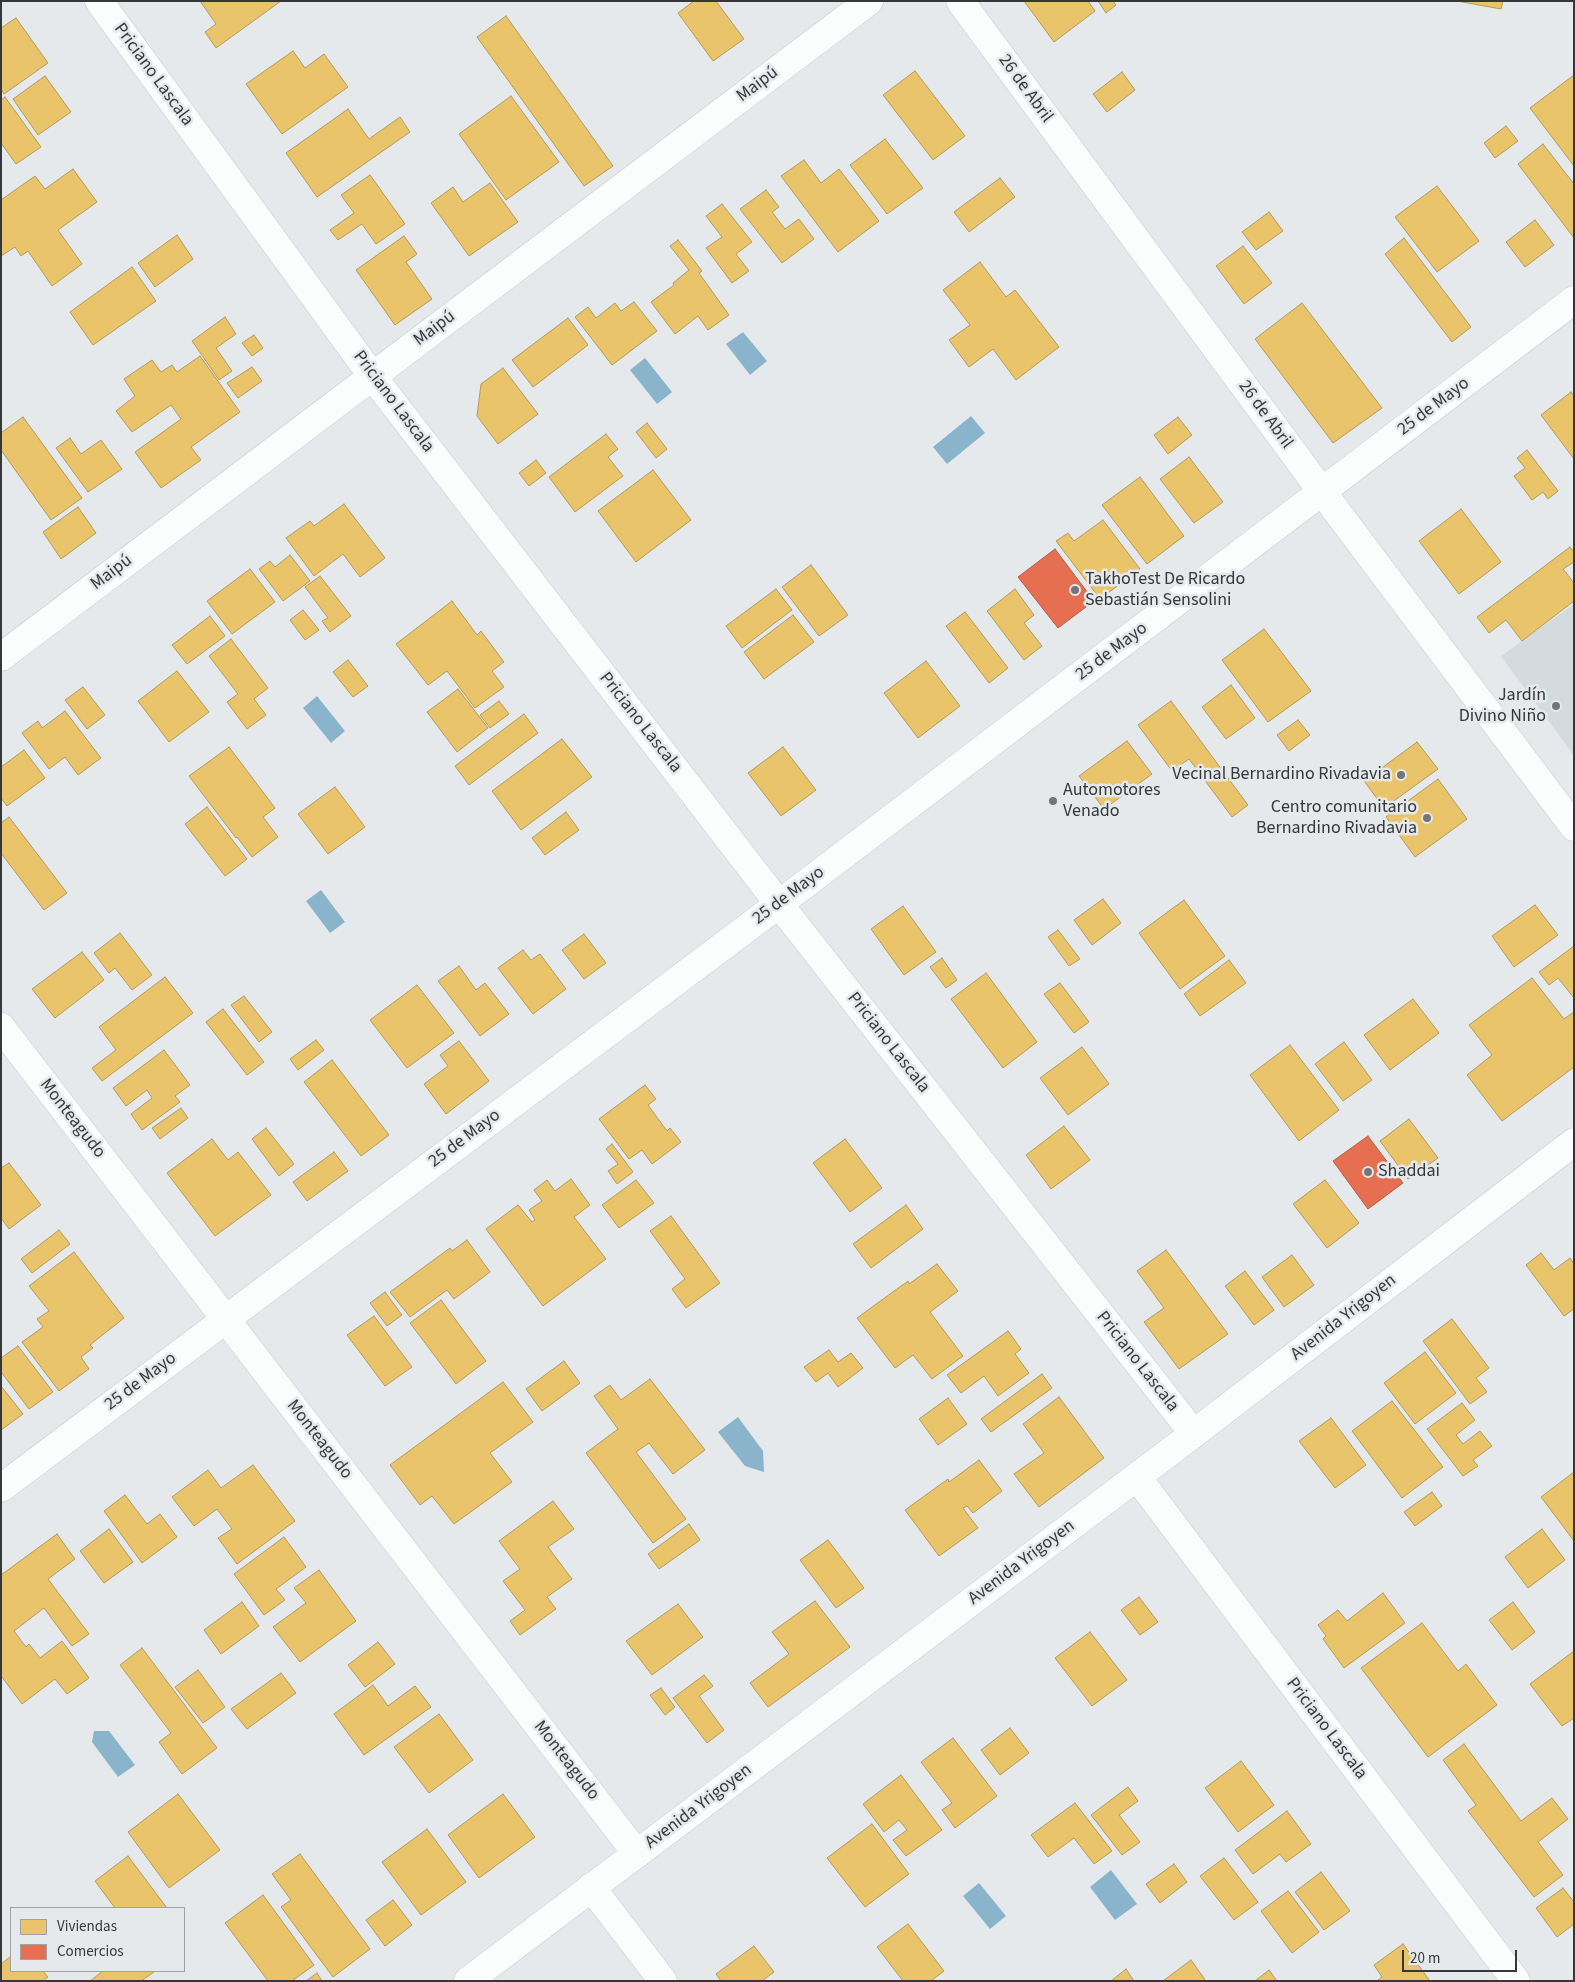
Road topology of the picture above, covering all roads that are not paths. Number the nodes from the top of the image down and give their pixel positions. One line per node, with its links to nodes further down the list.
1 (99, 1): 5 (street, Priciano Lascala)
2 (869, 1): 5 (street, Maipú)
3 (960, 1): 6 (street, 26 de Abril)
4 (1574, 300): 6 (street, 25 de Mayo)
5 (373, 377): 7 (street, Maipú); 9 (street, Priciano Lascala)
6 (1322, 493): 8 (street, 26 de Abril); 9 (street, 25 de Mayo)
7 (1, 657)
8 (1574, 827)
9 (780, 904): 12 (street, 25 de Mayo); 13 (street, Priciano Lascala)
10 (1, 1027): 12 (street, Monteagudo)
11 (1574, 1142): 13 (street, Avenida Yrigoyen)
12 (225, 1318): 15 (street, 25 de Mayo); 16 (street, Monteagudo)
13 (1194, 1434): 14 (street, Avenida Yrigoyen)
14 (1137, 1477): 16 (street, Avenida Yrigoyen); 20 (street, Priciano Lascala)
15 (1, 1488)
16 (637, 1854): 17 (street, Avenida Yrigoyen)
17 (591, 1888): 18 (street, Avenida Yrigoyen); 19 (street)
18 (468, 1981)
19 (663, 1981)
20 (1516, 1981)

